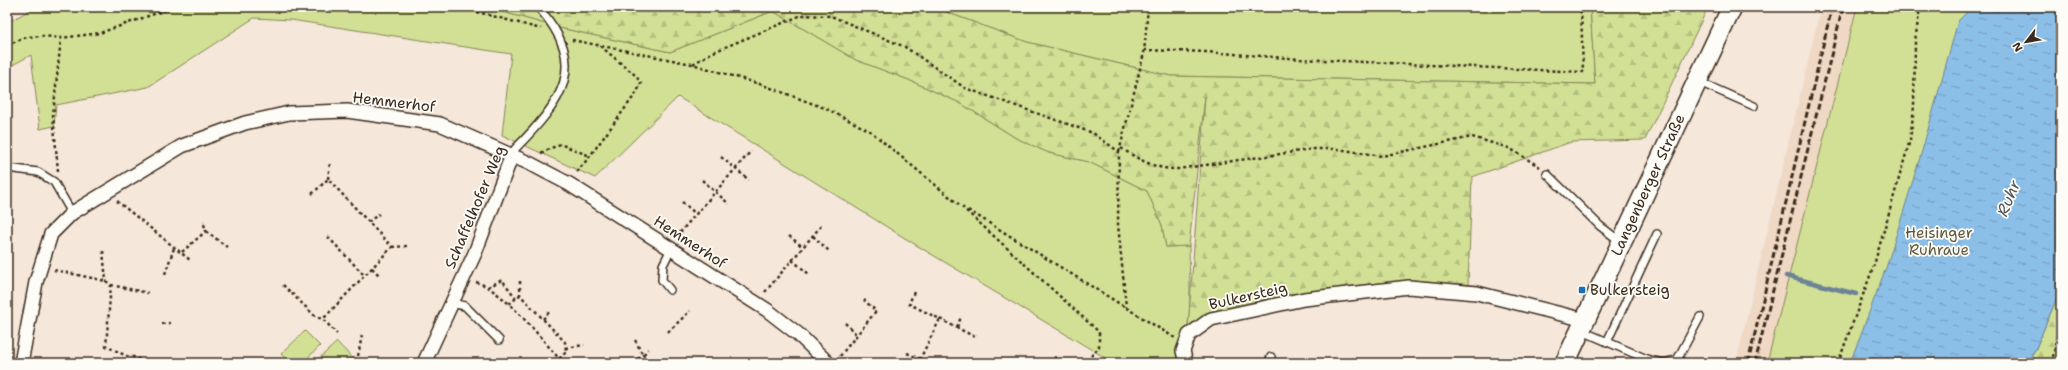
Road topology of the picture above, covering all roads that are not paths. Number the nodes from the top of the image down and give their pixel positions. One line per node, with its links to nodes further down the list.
1 (538, 7): 5 (lane, Schaffelhofer Weg)
2 (1732, 7): 3 (main road, Langenberger Straße)
3 (1697, 80): 4 (lane); 10 (main road, Langenberger Straße)
4 (1754, 106)
5 (512, 155): 8 (street, Hemmerhof); 11 (street, Hemmerhof); 13 (street, Schaffelhofer Weg)
6 (7, 168): 8 (lane)
7 (1547, 174): 10 (lane)
8 (72, 213): 19 (street, Hemmerhof)
9 (1657, 234): 17 (lane)
10 (1621, 242): 15 (main road, Langenberger Straße)
11 (670, 248): 12 (lane); 18 (street, Hemmerhof)
12 (670, 290)
13 (451, 303): 16 (lane); 20 (street, Schaffelhofer Weg)
14 (1700, 317): 17 (lane)
15 (1582, 325): 17 (lane); 21 (street, Bulkersteig); 22 (main road, Langenberger Straße)
16 (499, 340)
17 (1607, 342)
18 (834, 360)
19 (21, 363)
20 (424, 363)
21 (1186, 363)
22 (1564, 363)

